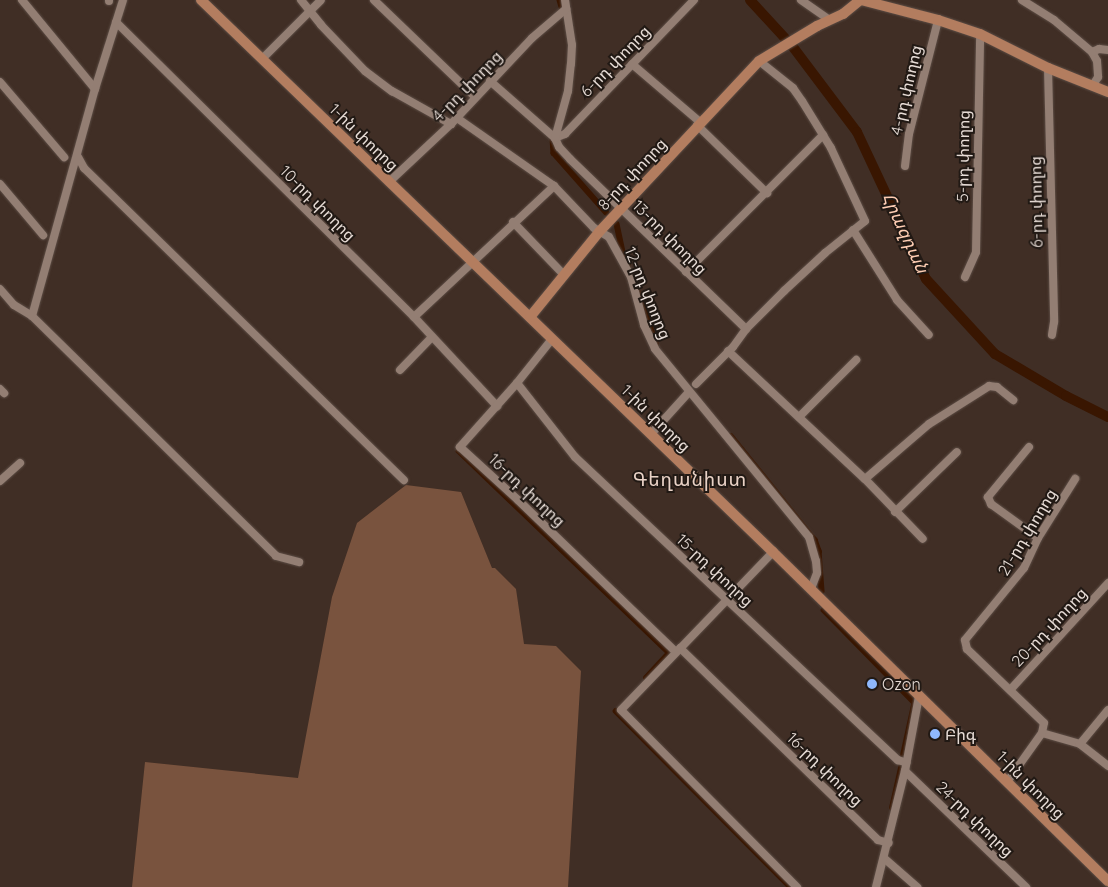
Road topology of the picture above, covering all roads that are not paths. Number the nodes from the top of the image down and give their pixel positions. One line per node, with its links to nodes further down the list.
1 (22, 0): 27 (street)
2 (123, 0): 16 (street)
3 (201, 0): 20 (main road, 1-ին փողոց)
4 (301, 0): 13 (street, 12-րդ փողոց)
5 (321, 0): 13 (street)
6 (374, 0): 29 (street)
7 (566, 0): 12 (street)
8 (694, 0): 22 (street, 6-րդ փողոց)
9 (801, 0): 14 (street)
10 (860, 0): 14 (main road); 15 (main road)
11 (1022, 0): 19 (street)
12 (566, 9): 24 (street, 4-րդ փողոց); 33 (street)
13 (309, 12): 20 (street); 30 (street, 12-րդ փողոց)
14 (830, 20): 21 (main road, 8-րդ փողոց)
15 (938, 20): 17 (main road); 36 (street, 4-րդ փողոց)
16 (116, 22): 27 (street); 52 (street, 10-րդ փողոց)
17 (980, 34): 23 (main road); 49 (street, 5-րդ փողոց)
18 (1108, 50): 19 (street)
19 (1092, 52): 26 (street)
20 (262, 59): 37 (main road, 1-ին փողոց)
21 (761, 60): 31 (main road, 8-րդ փողոց); 32 (street)
22 (632, 64): 31 (street); 33 (street, 6-րդ փողոց)
23 (1048, 68): 26 (main road); 56 (street, 6-րդ փողոց)
24 (490, 81): 29 (street, 4-րդ փողոց); 33 (street, 13-րդ փողոց)
25 (0, 82): 34 (street)
26 (1093, 85): 28 (main road)
27 (95, 89): 35 (street)
28 (1108, 92)
29 (475, 97): 30 (street, 4-րդ փողոց)
30 (454, 121): 37 (street, 4-րդ փողոց); 39 (street, 12-րդ փողոց)
31 (698, 124): 40 (street); 41 (main road, 8-րդ փողոց)
32 (823, 135): 40 (street); 43 (street)
33 (555, 138): 41 (street, 13-րդ փողոց)
34 (64, 157)
35 (78, 157): 51 (street); 74 (street)
36 (905, 166)
37 (390, 182): 46 (main road, 1-ին փողոց)
38 (0, 184): 45 (street)
39 (554, 186): 42 (street); 44 (street, 12-րդ փողոց)
40 (767, 193): 47 (street)
41 (621, 208): 44 (main road, 8-րդ փողոց); 47 (street, 13-րդ փողոց)
42 (513, 222): 46 (street); 48 (street)
43 (853, 230): 54 (street); 55 (street)
44 (599, 232): 48 (main road, 8-րդ փողոց); 64 (street, 12-րդ փողոց)
45 (43, 235)
46 (473, 262): 52 (street); 53 (main road, 1-ին փողոց)
47 (686, 272): 54 (street, 13-րդ փողոց)
48 (564, 275): 53 (main road, 8-րդ փողոց)
49 (965, 277)
50 (0, 289): 51 (street)
51 (32, 316): 80 (street)
52 (414, 317): 57 (street, 10-րդ փողոց)
53 (530, 317): 58 (main road, 1-ին փողոց)
54 (746, 329): 59 (street)
55 (929, 335)
56 (1052, 335)
57 (432, 337): 61 (street); 66 (street, 10-րդ փողոց)
58 (552, 339): 62 (street, 16-րդ փողոց); 68 (main road, 1-ին փողոց)
59 (728, 351): 63 (street); 67 (street)
60 (856, 360): 67 (street)
61 (400, 370)
62 (517, 383): 66 (street, 16-րդ փողոց); 83 (street, 15-րդ փողոց)
63 (696, 384)
64 (689, 392): 68 (street); 82 (street, 12-րդ փողոց)
65 (1013, 400): 72 (street)
66 (497, 406): 84 (street, 16-րդ փողոց)
67 (800, 416): 72 (street)
68 (651, 434): 79 (main road, 1-ին փողոց)
69 (1029, 447): 77 (street)
70 (957, 452): 76 (street)
71 (20, 463): 75 (street)
72 (865, 479): 76 (street)
73 (1076, 479): 77 (street, 21-րդ փողոց)
74 (404, 480)
75 (0, 481)
76 (895, 512): 78 (street)
77 (1038, 538): 85 (street, 21-րդ փողոց)
78 (923, 539)
79 (773, 552): 82 (main road, 1-ին փողոց); 83 (street)
80 (298, 562)
81 (1108, 583): 85 (street, 20-րդ փողոց)
82 (811, 589): 86 (main road, 1-ին փողոց)
83 (726, 600): 84 (street); 90 (street, 15-րդ փողոց)
84 (678, 650): 94 (street, 16-րդ փողոց); 97 (street)
85 (1011, 689): 88 (street)
86 (919, 696): 90 (street); 93 (main road, 1-ին փողոց)
87 (1108, 710): 89 (street)
88 (1042, 733): 89 (street); 93 (street)
89 (1080, 744): 91 (street)
90 (907, 763): 92 (street)
91 (1108, 766)
92 (905, 771): 94 (street); 100 (street, 24-րդ փողոց)
93 (1007, 782): 96 (main road, 1-ին փողոց)
94 (889, 843): 95 (street)
95 (885, 859): 98 (street); 99 (street)
96 (1108, 881)
97 (797, 887)
98 (876, 887)
99 (917, 887)
100 (1026, 887)

